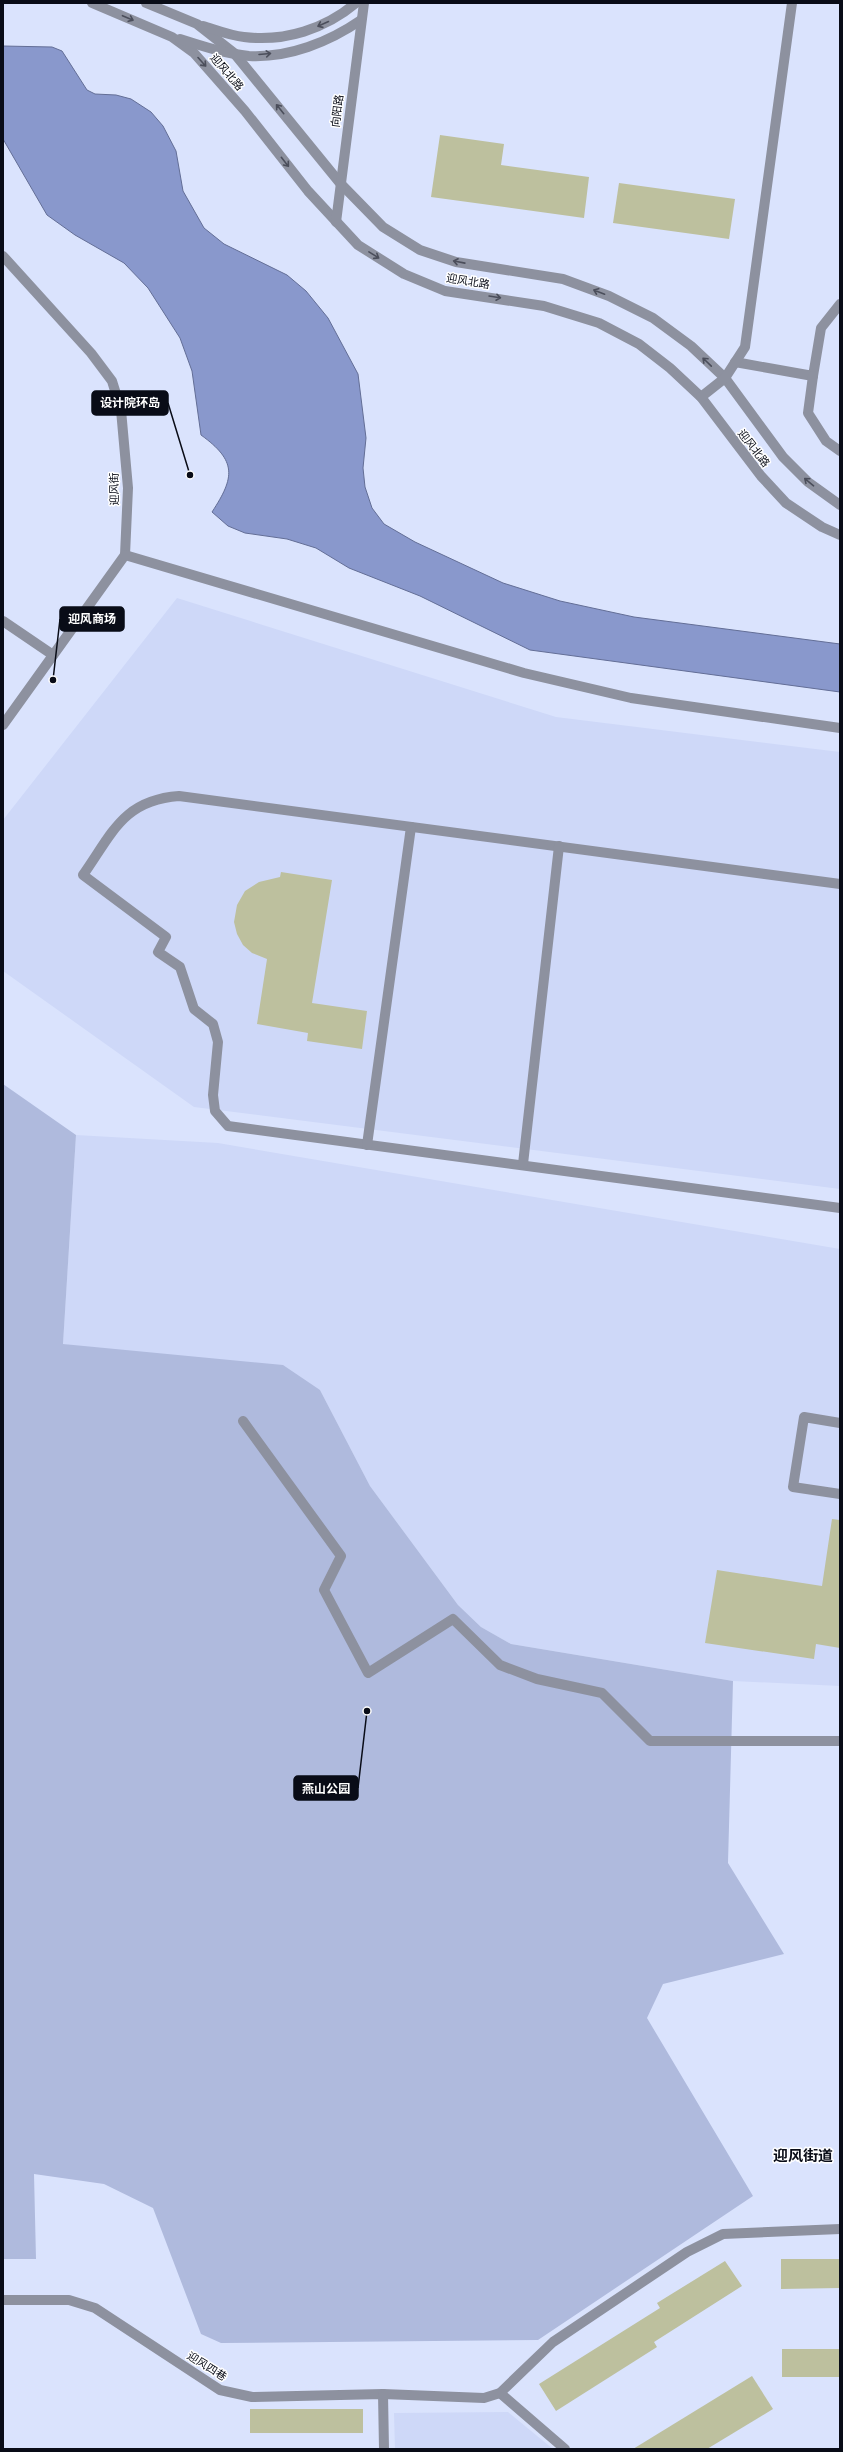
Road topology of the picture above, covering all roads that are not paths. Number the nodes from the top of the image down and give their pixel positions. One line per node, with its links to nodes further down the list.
1 (92, 3): 8 (street, 迎风北路, one-way to 8)
2 (146, 3): 7 (street, 迎风北路)
3 (356, 3): 7 (street, one-way to 7)
4 (364, 3): 6 (street, 向阳路)
5 (792, 3): 14 (street)
6 (361, 20): 9 (street, one-way to 6); 10 (street, 向阳路)
7 (197, 24): 9 (street, 迎风北路)
8 (172, 37): 9 (street); 11 (street, 迎风北路, one-way to 11)
9 (234, 53): 10 (street, 迎风北路, one-way to 9)
10 (340, 183): 11 (street, 向阳路); 16 (street, 迎风北路, one-way to 10)
11 (336, 222): 17 (street, 迎风北路, one-way to 17)
12 (3, 256): 21 (street, 迎风街)
13 (840, 304): 15 (street)
14 (735, 362): 15 (street); 16 (street)
15 (813, 376): 18 (street)
16 (724, 378): 17 (street); 19 (street, 迎风北路, one-way to 16)
17 (701, 397): 20 (street, 迎风北路)
18 (840, 451)
19 (840, 506)
20 (840, 535)
21 (125, 555): 23 (street); 25 (street)
22 (3, 621): 23 (street)
23 (53, 655): 24 (street)
24 (3, 724)
25 (840, 728)
26 (411, 827): 27 (street); 29 (street); 29 (street)
27 (559, 846): 28 (street); 30 (street)
28 (840, 884)
29 (367, 1144): 30 (street)
30 (523, 1164): 31 (street)
31 (840, 1208)
32 (243, 1421): 35 (street)
33 (840, 1422): 34 (street)
34 (840, 1494)
35 (840, 1742)
36 (840, 2229): 38 (street)
37 (3, 2300): 39 (street, 迎风四巷)
38 (500, 2393): 39 (street, 迎风四巷); 41 (street)
39 (383, 2394): 40 (street)
40 (384, 2449)
41 (565, 2449)

